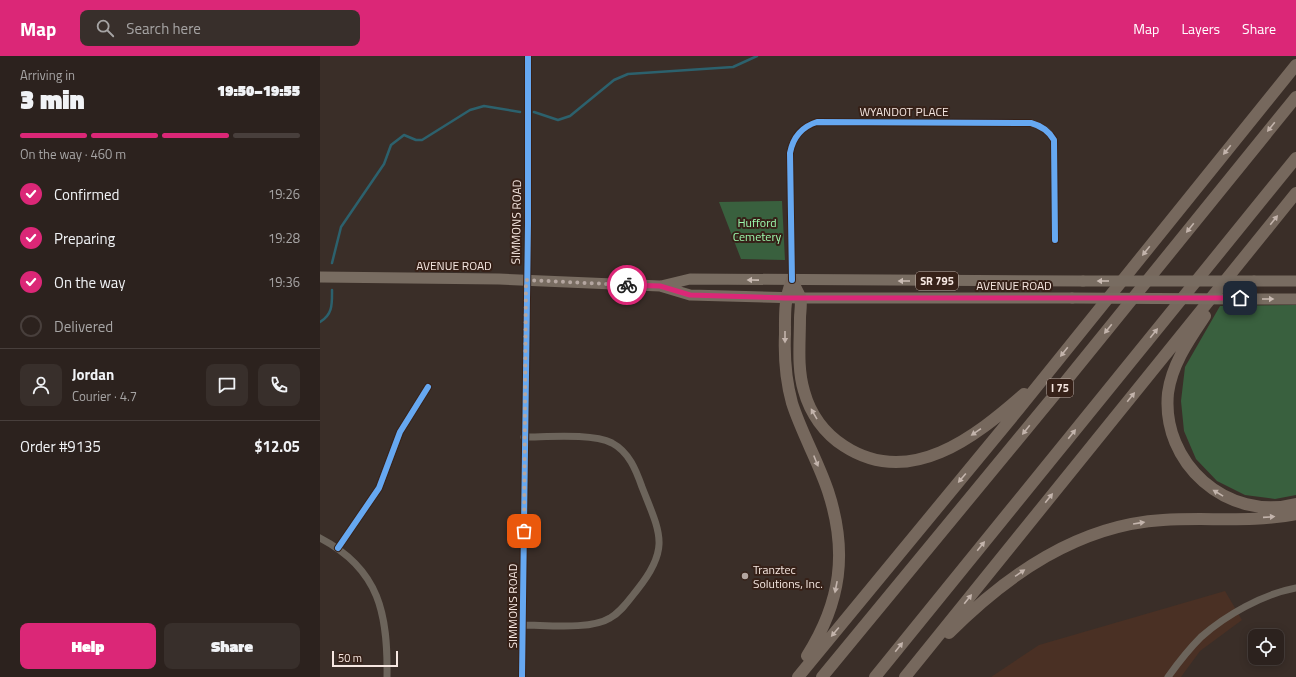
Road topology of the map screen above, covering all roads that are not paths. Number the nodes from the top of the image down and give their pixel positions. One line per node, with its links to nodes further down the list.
1 (528, 56): 9 (street, SIMMONS ROAD)
2 (1296, 65): 16 (highway, one-way to 16)
3 (1296, 97): 30 (highway, I 75, one-way to 30)
4 (1296, 158): 31 (highway, one-way to 4)
5 (1296, 193): 7 (highway, one-way to 5)
6 (1056, 240): 10 (street, WYANDOT PLACE)
7 (1252, 248): 19 (highway, one-way to 7); 25 (highway, one-way to 7)
8 (320, 277): 9 (main road, AVENUE ROAD / SR 795)
9 (526, 280): 12 (main road, AVENUE ROAD / SR 795); 18 (street, SIMMONS ROAD)
10 (792, 280): 11 (main road, AVENUE ROAD / SR 795, one-way to 10, bridge); 12 (main road, AVENUE ROAD / SR 795, one-way to 12); 13 (highway); 14 (highway)
11 (1296, 281)
12 (660, 286): 13 (main road, AVENUE ROAD / SR 795)
13 (785, 298): 14 (main road, AVENUE ROAD / SR 795); 28 (highway, one-way to 28)
14 (800, 298): 15 (main road, AVENUE ROAD / SR 795, one-way to 15, bridge); 16 (highway, one-way to 14)
15 (1296, 299)
16 (1048, 371): 29 (highway, one-way to 29)
17 (428, 387): 22 (street)
18 (524, 437): 24 (street, SIMMONS ROAD); 24 (street)
19 (1296, 504)
20 (1296, 514): 25 (highway, one-way to 20)
21 (320, 538): 22 (street)
22 (338, 548): 26 (street)
23 (1296, 588): 33 (street)
24 (523, 625): 27 (street, SIMMONS ROAD)
25 (917, 662): 32 (highway)
26 (387, 677)
27 (522, 677)
28 (792, 677)
29 (798, 677)
30 (822, 677)
31 (875, 677)
32 (906, 677)
33 (1168, 677)

